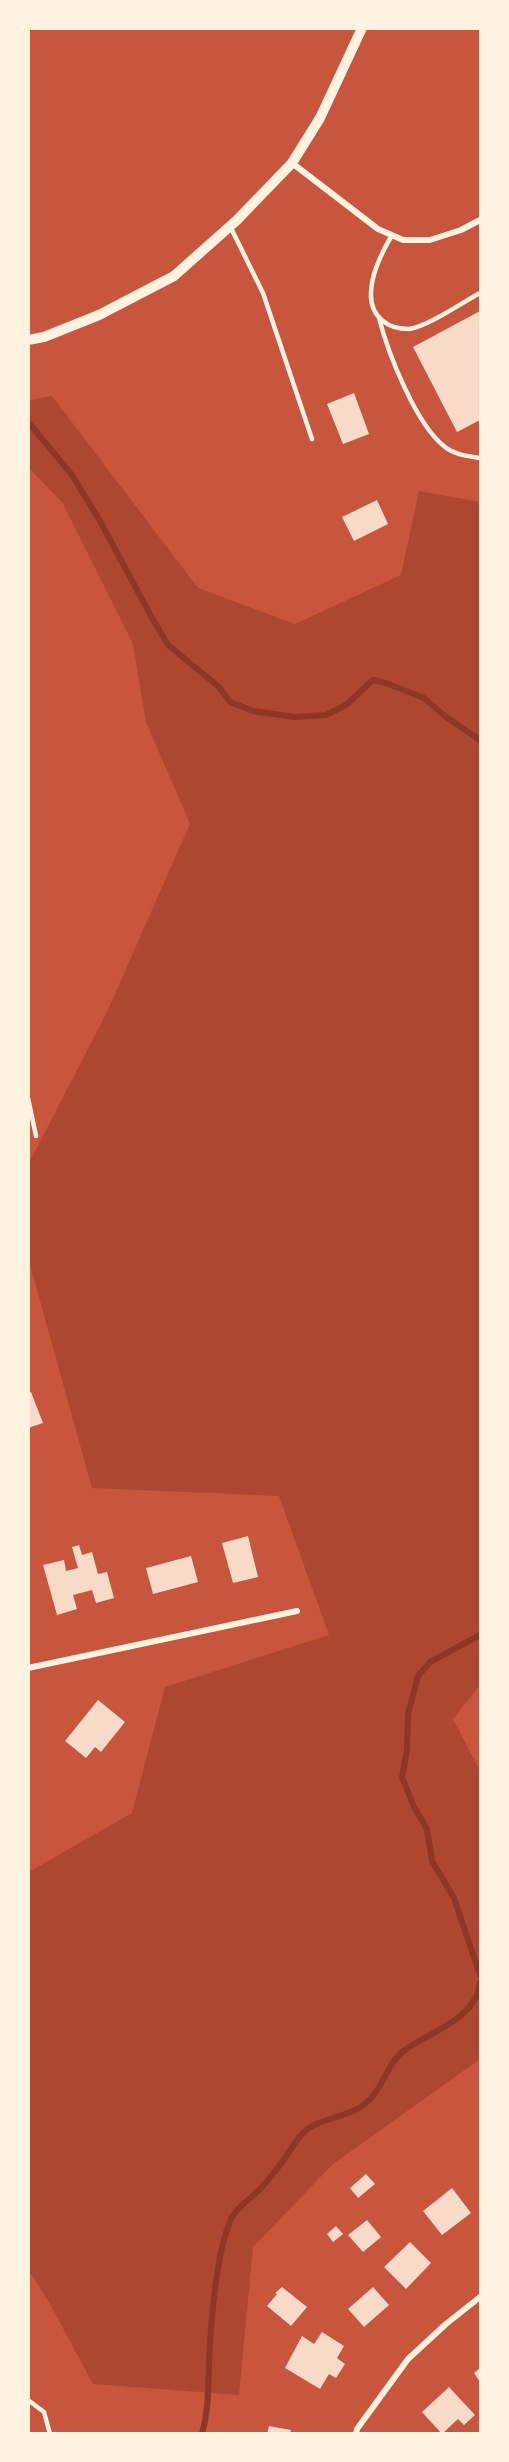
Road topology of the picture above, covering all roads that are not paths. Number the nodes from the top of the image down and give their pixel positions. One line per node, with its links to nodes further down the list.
1 (362, 28): 2 (street)
2 (292, 163): 4 (street); 5 (street)
3 (480, 220): 5 (street)
4 (230, 226): 8 (street); 9 (lane)
5 (392, 235): 7 (lane)
6 (480, 293): 7 (lane)
7 (379, 318): 10 (lane)
8 (28, 340)
9 (312, 439)
10 (480, 459)
11 (28, 1098): 12 (lane)
12 (36, 1136)
13 (297, 1611): 14 (street)
14 (28, 1668)
15 (480, 2297): 18 (street)
16 (28, 2400): 17 (lane)
17 (50, 2433)
18 (356, 2433)

